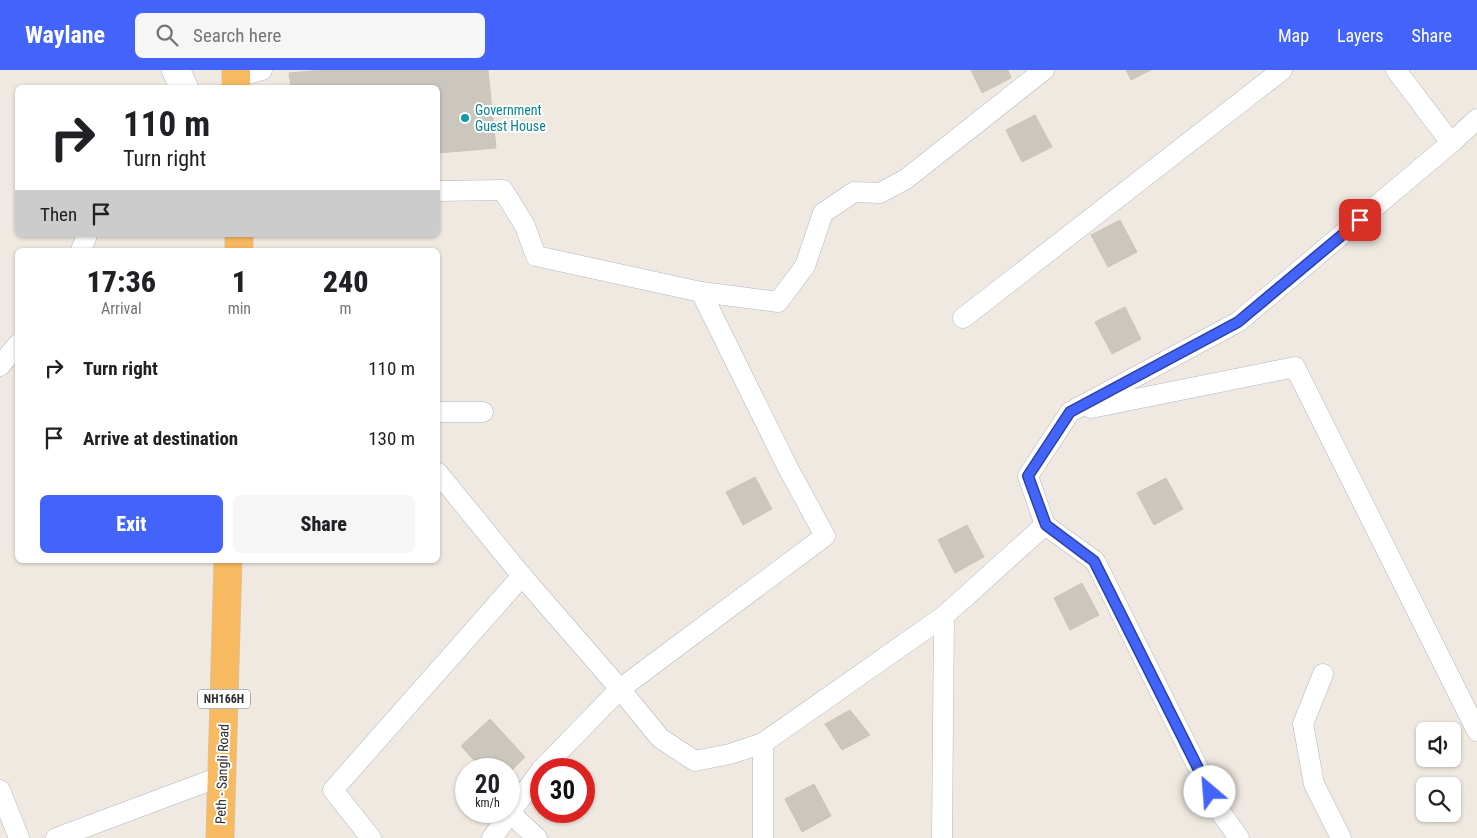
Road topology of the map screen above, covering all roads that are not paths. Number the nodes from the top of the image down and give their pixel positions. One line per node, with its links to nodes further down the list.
1 (176, 70): 7 (main road)
2 (262, 70): 6 (street)
3 (1044, 70): 11 (street)
4 (1282, 70): 12 (street)
5 (1396, 70): 9 (street)
6 (236, 78)
7 (183, 85)
8 (1477, 119): 9 (street)
9 (1451, 143): 17 (street)
10 (440, 191): 11 (street)
11 (701, 292): 24 (street)
12 (963, 318)
13 (15, 348): 14 (street)
14 (0, 366)
15 (440, 412): 16 (street)
16 (483, 412)
17 (1070, 412): 19 (street); 25 (street)
18 (440, 475): 21 (street)
19 (1046, 525): 22 (street); 42 (street)
20 (228, 563): 28 (highway, Peth - Sangli Road / NH166H)
21 (522, 576): 24 (street); 37 (street)
22 (944, 616): 26 (street); 41 (street)
23 (1323, 674): 43 (street)
24 (620, 689): 26 (street); 27 (street)
25 (1477, 731)
26 (763, 744): 40 (street)
27 (553, 758)
28 (222, 776): 35 (street); 36 (highway, Peth - Sangli Road / NH166H)
29 (530, 786): 31 (street)
30 (0, 790): 34 (street)
31 (520, 799)
32 (520, 822): 39 (street)
33 (503, 823): 38 (street)
34 (19, 838)
35 (56, 838)
36 (220, 838)
37 (372, 838)
38 (492, 838)
39 (537, 838)
40 (763, 838)
41 (942, 838)
42 (1239, 838)
43 (1341, 838)

